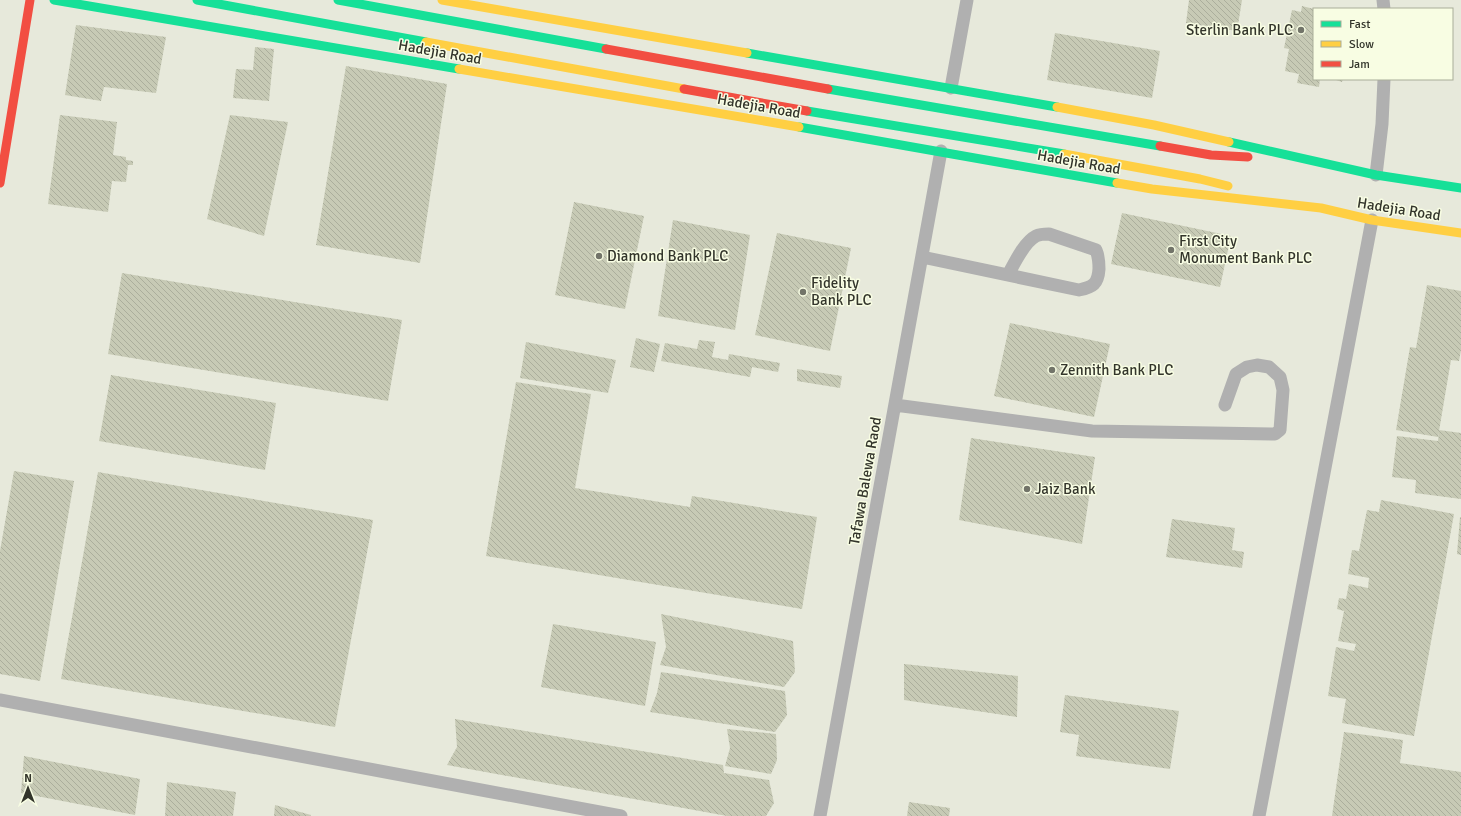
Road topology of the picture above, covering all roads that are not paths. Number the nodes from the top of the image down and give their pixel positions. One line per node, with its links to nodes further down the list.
1 (30, 0): 13 (main road)
2 (54, 0): 10 (main road, Hadejia Road)
3 (197, 0): 15 (main road)
4 (338, 0): 11 (main road)
5 (442, 0): 7 (main road, Hadejia Road)
6 (967, 0): 9 (lane)
7 (511, 6): 9 (main road, Hadejia Road)
8 (1384, 80): 12 (lane)
9 (951, 88): 11 (main road, Hadejia Road)
10 (941, 151): 15 (main road, Hadejia Road); 18 (lane, Tafawa Balewa Raod)
11 (1317, 162): 12 (main road, Hadejia Road)
12 (1376, 175): 14 (main road, Hadejia Road)
13 (0, 183)
14 (1461, 188)
15 (1321, 208): 16 (main road, Hadejia Road)
16 (1372, 220): 17 (main road, Hadejia Road); 25 (lane)
17 (1461, 233)
18 (922, 257): 19 (lane); 20 (lane, Tafawa Balewa Raod)
19 (1008, 275): 19 (lane)
20 (895, 405): 21 (lane); 24 (lane, Tafawa Balewa Raod)
21 (1225, 405)
22 (0, 700): 23 (lane)
23 (621, 816)
24 (820, 816)
25 (1259, 816)

